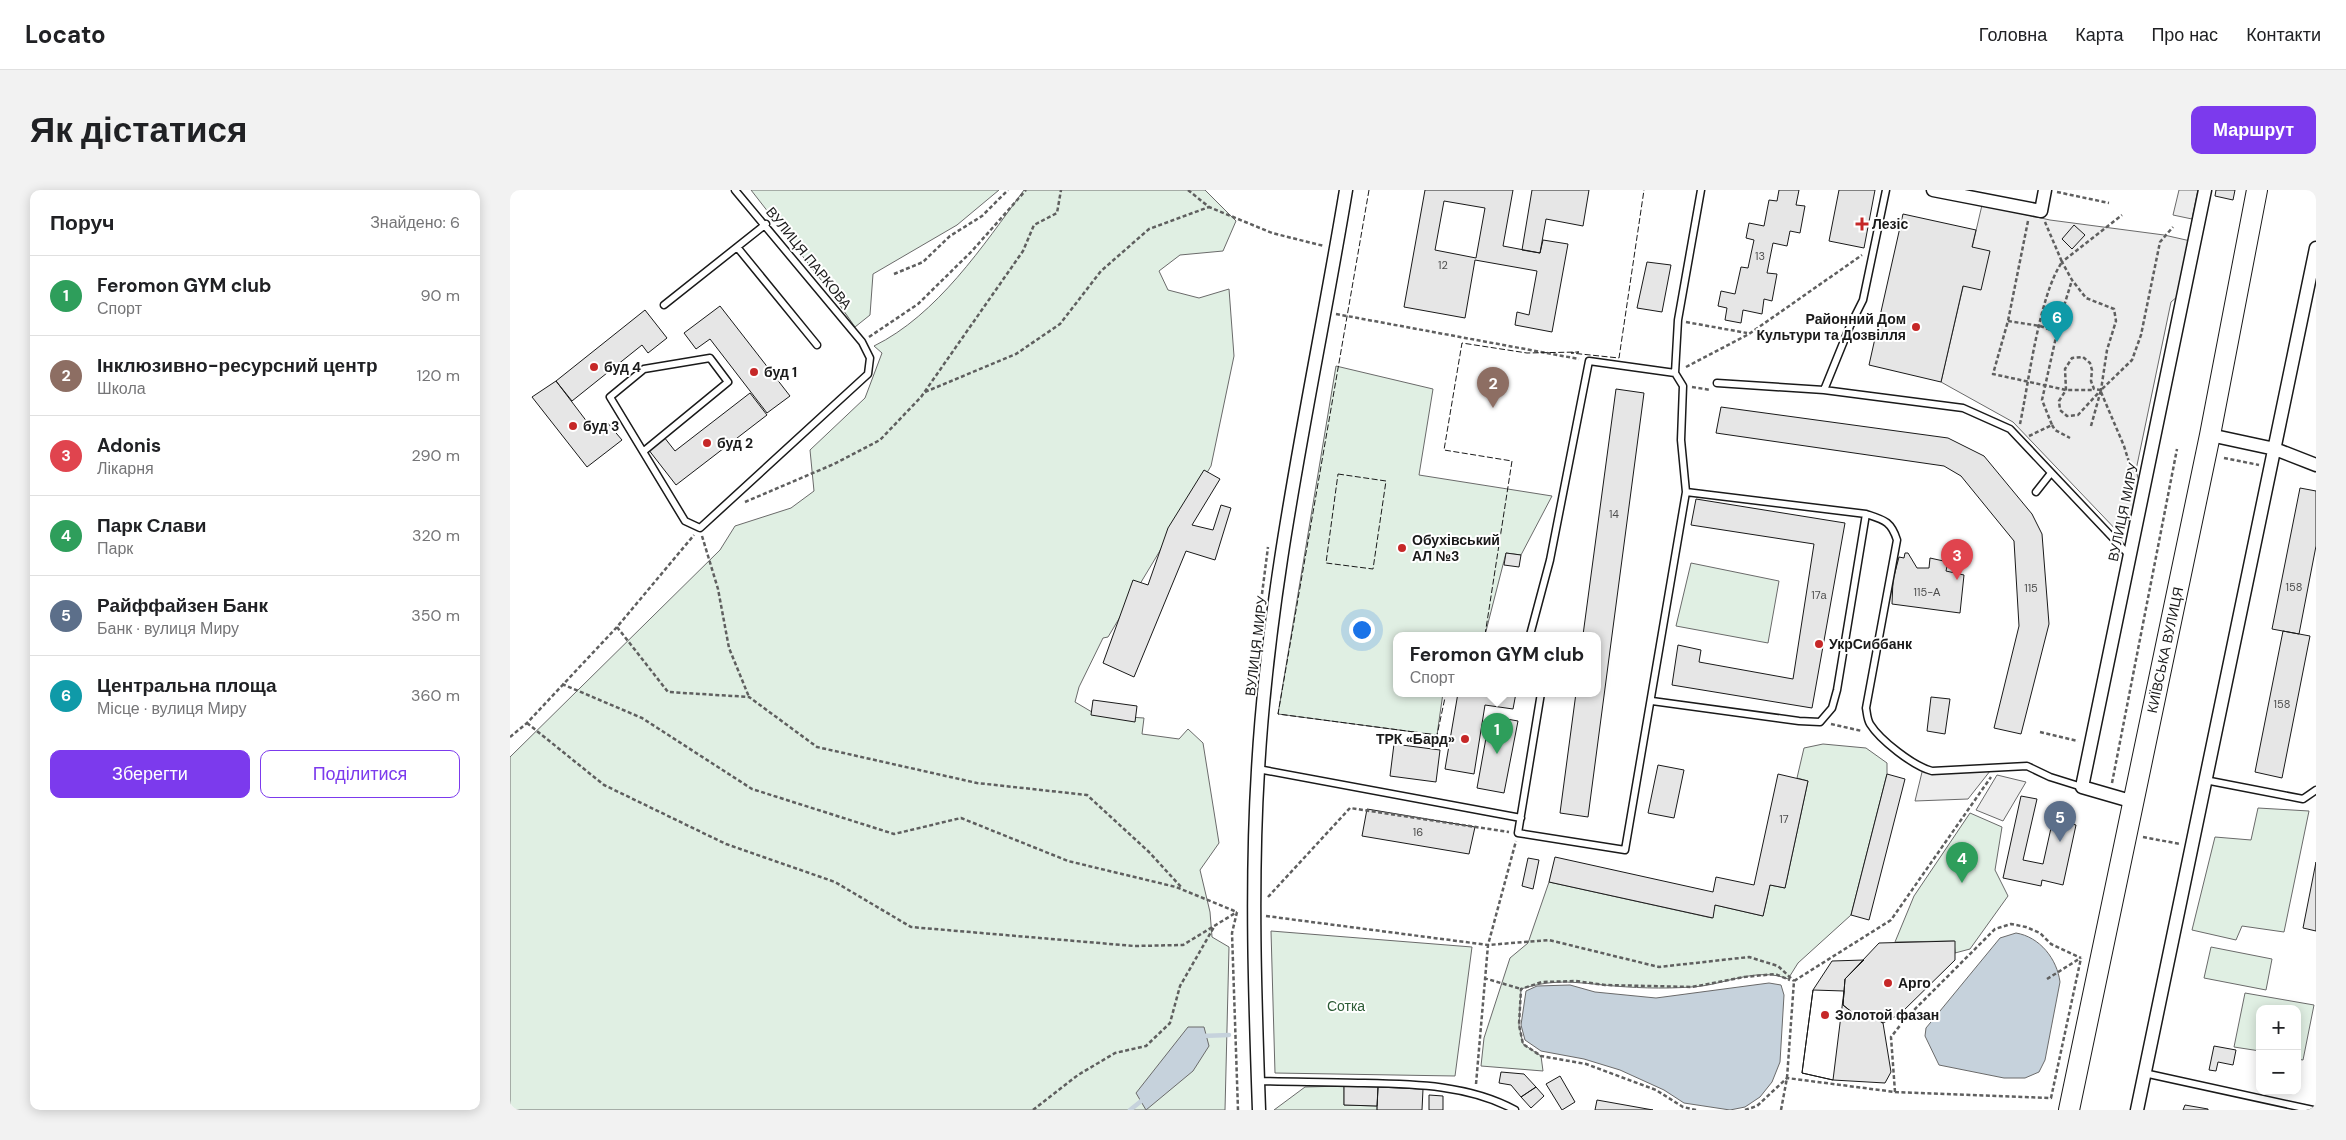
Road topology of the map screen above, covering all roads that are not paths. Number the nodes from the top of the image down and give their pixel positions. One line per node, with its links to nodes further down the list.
1 (736, 190): 9 (lane, ВУЛИЦЯ ПАРКОВА)
2 (1346, 190): 29 (street, ВУЛИЦЯ МИРУ)
3 (1701, 190): 14 (lane)
4 (1886, 190): 16 (lane)
5 (1933, 190): 6 (street)
6 (2045, 190)
7 (2205, 190): 25 (street, ВУЛИЦЯ МИРУ)
8 (2257, 190): 17 (main road, КИЇВСЬКА ВУЛИЦЯ)
9 (766, 224): 10 (lane); 19 (lane, ВУЛИЦЯ ПАРКОВА)
10 (737, 247): 12 (lane); 13 (lane)
11 (2316, 248): 18 (street)
12 (664, 304)
13 (817, 344)
14 (1674, 373): 22 (lane); 26 (lane)
15 (1717, 383): 16 (lane)
16 (1824, 390): 21 (lane)
17 (2210, 435): 18 (street); 33 (main road, КИЇВСЬКА ВУЛИЦЯ)
18 (2275, 449): 20 (street); 30 (street)
19 (644, 451): 19 (lane)
20 (2316, 465)
21 (2052, 473): 23 (lane); 25 (lane)
22 (1686, 492): 24 (lane); 28 (lane)
23 (2036, 492)
24 (1866, 514): 28 (lane); 31 (lane)
25 (2129, 555): 31 (street, ВУЛИЦЯ МИРУ)
26 (1531, 632)
27 (1540, 697): 34 (lane)
28 (1652, 700): 34 (lane)
29 (1258, 769): 34 (lane); 36 (street, ВУЛИЦЯ МИРУ)
30 (2206, 780): 32 (lane); 35 (street)
31 (2082, 787): 33 (street)
32 (2316, 790)
33 (2134, 802): 39 (main road, КИЇВСЬКА ВУЛИЦЯ)
34 (1520, 818)
35 (2144, 1073): 40 (street); 41 (lane)
36 (1258, 1081): 37 (street, ВУЛИЦЯ МИРУ); 38 (lane)
37 (1259, 1110)
38 (1515, 1110)
39 (2069, 1110)
40 (2137, 1110)
41 (2313, 1110)

